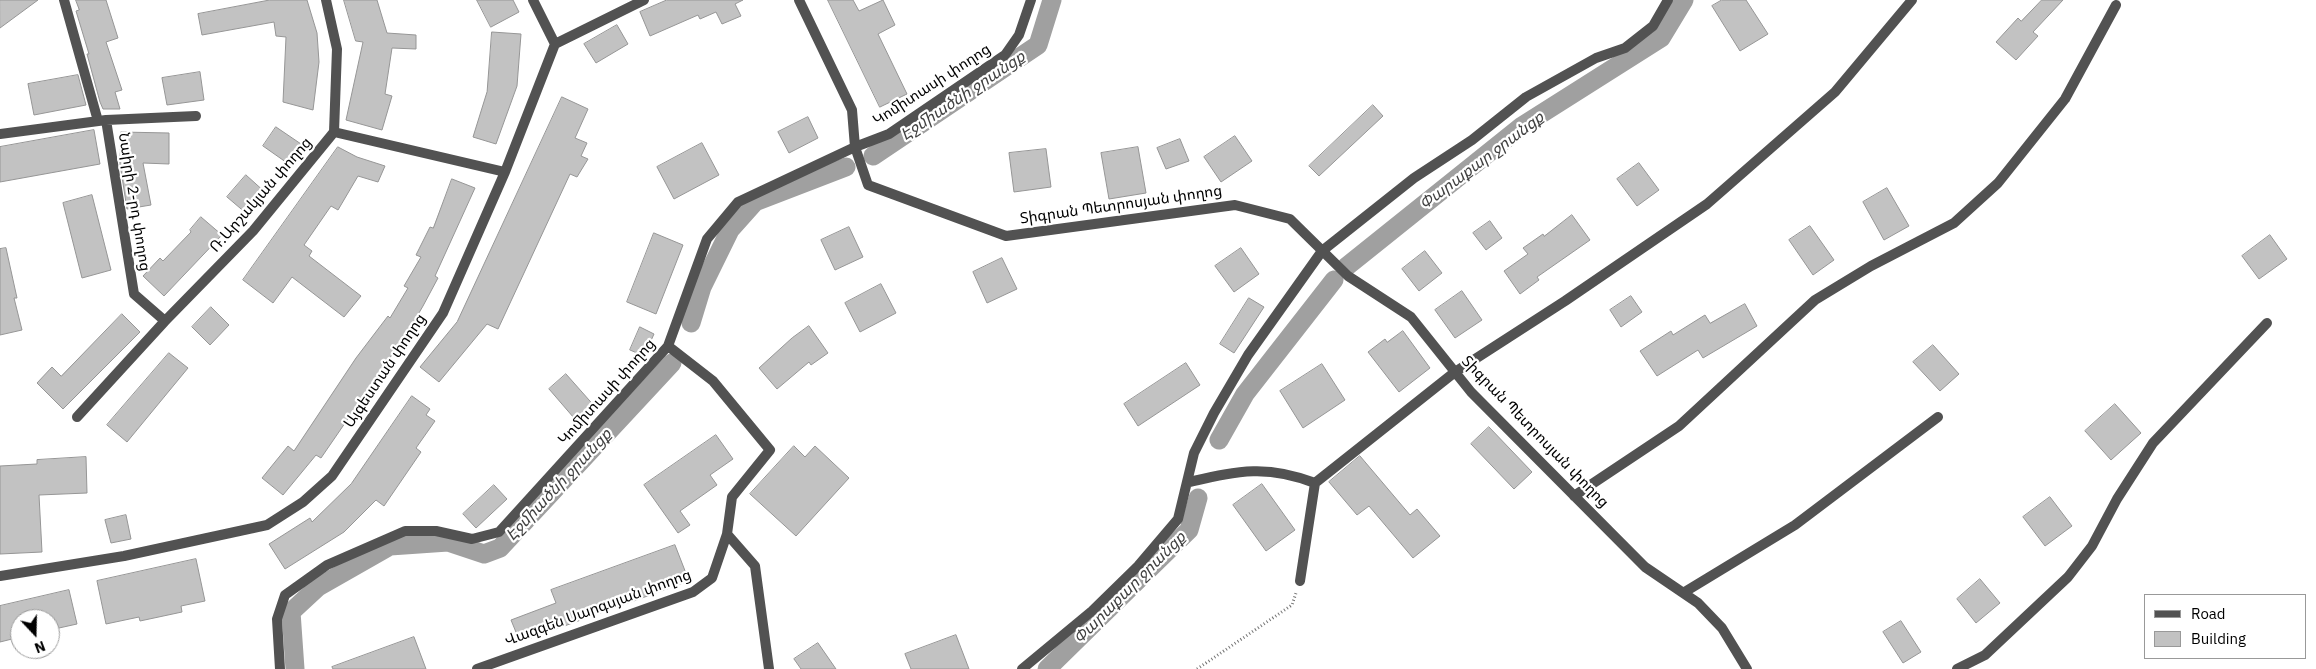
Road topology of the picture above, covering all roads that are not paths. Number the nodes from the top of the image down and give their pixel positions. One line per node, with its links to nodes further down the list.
1 (64, 0): 12 (street)
2 (326, 0): 13 (street)
3 (533, 0): 10 (street)
4 (644, 0): 10 (street)
5 (799, 0): 15 (street)
6 (1031, 0): 15 (street, Կոմիտասի փողոց)
7 (1668, 0): 17 (street)
8 (1912, 0): 21 (street)
9 (2116, 4): 26 (street)
10 (555, 44): 16 (street, Այգեստան փողոց)
11 (196, 116): 12 (street)
12 (102, 120): 14 (street, Նաիրի 2-րդ փողոց); 18 (street, Նաիրի 2-րդ փողոց)
13 (334, 132): 16 (street); 18 (street, Ռ.Արշակյան փողոց)
14 (0, 134)
15 (855, 147): 17 (street, Տիգրան Պետրոսյան փողոց); 20 (street, Կոմիտասի փողոց)
16 (505, 172): 28 (street, Այգեստան փողոց)
17 (1322, 251): 21 (street, Տիգրան Պետրոսյան փողոց); 24 (street)
18 (165, 321): 22 (street, Ռ.Արշակյան փողոց)
19 (2267, 323): 36 (street)
20 (668, 346): 27 (street, Վազգեն Սարգսյան փողոց); 31 (street, Կոմիտասի փողոց)
21 (1455, 372): 25 (street); 26 (street, Տիգրան Պետրոսյան փողոց)
22 (77, 417)
23 (1938, 417): 30 (street)
24 (1189, 482): 25 (street); 34 (street)
25 (1314, 483): 29 (street)
26 (1574, 496): 30 (street, Տիգրան Պետրոսյան փողոց)
27 (728, 534): 32 (street, Վազգեն Սարգսյան փողոց); 33 (street)
28 (0, 576)
29 (1300, 581)
30 (1683, 593): 35 (street, Տիգրան Պետրոսյան փողոց)
31 (280, 669)
32 (477, 669)
33 (770, 669)
34 (1022, 669)
35 (1747, 669)
36 (1957, 669)

